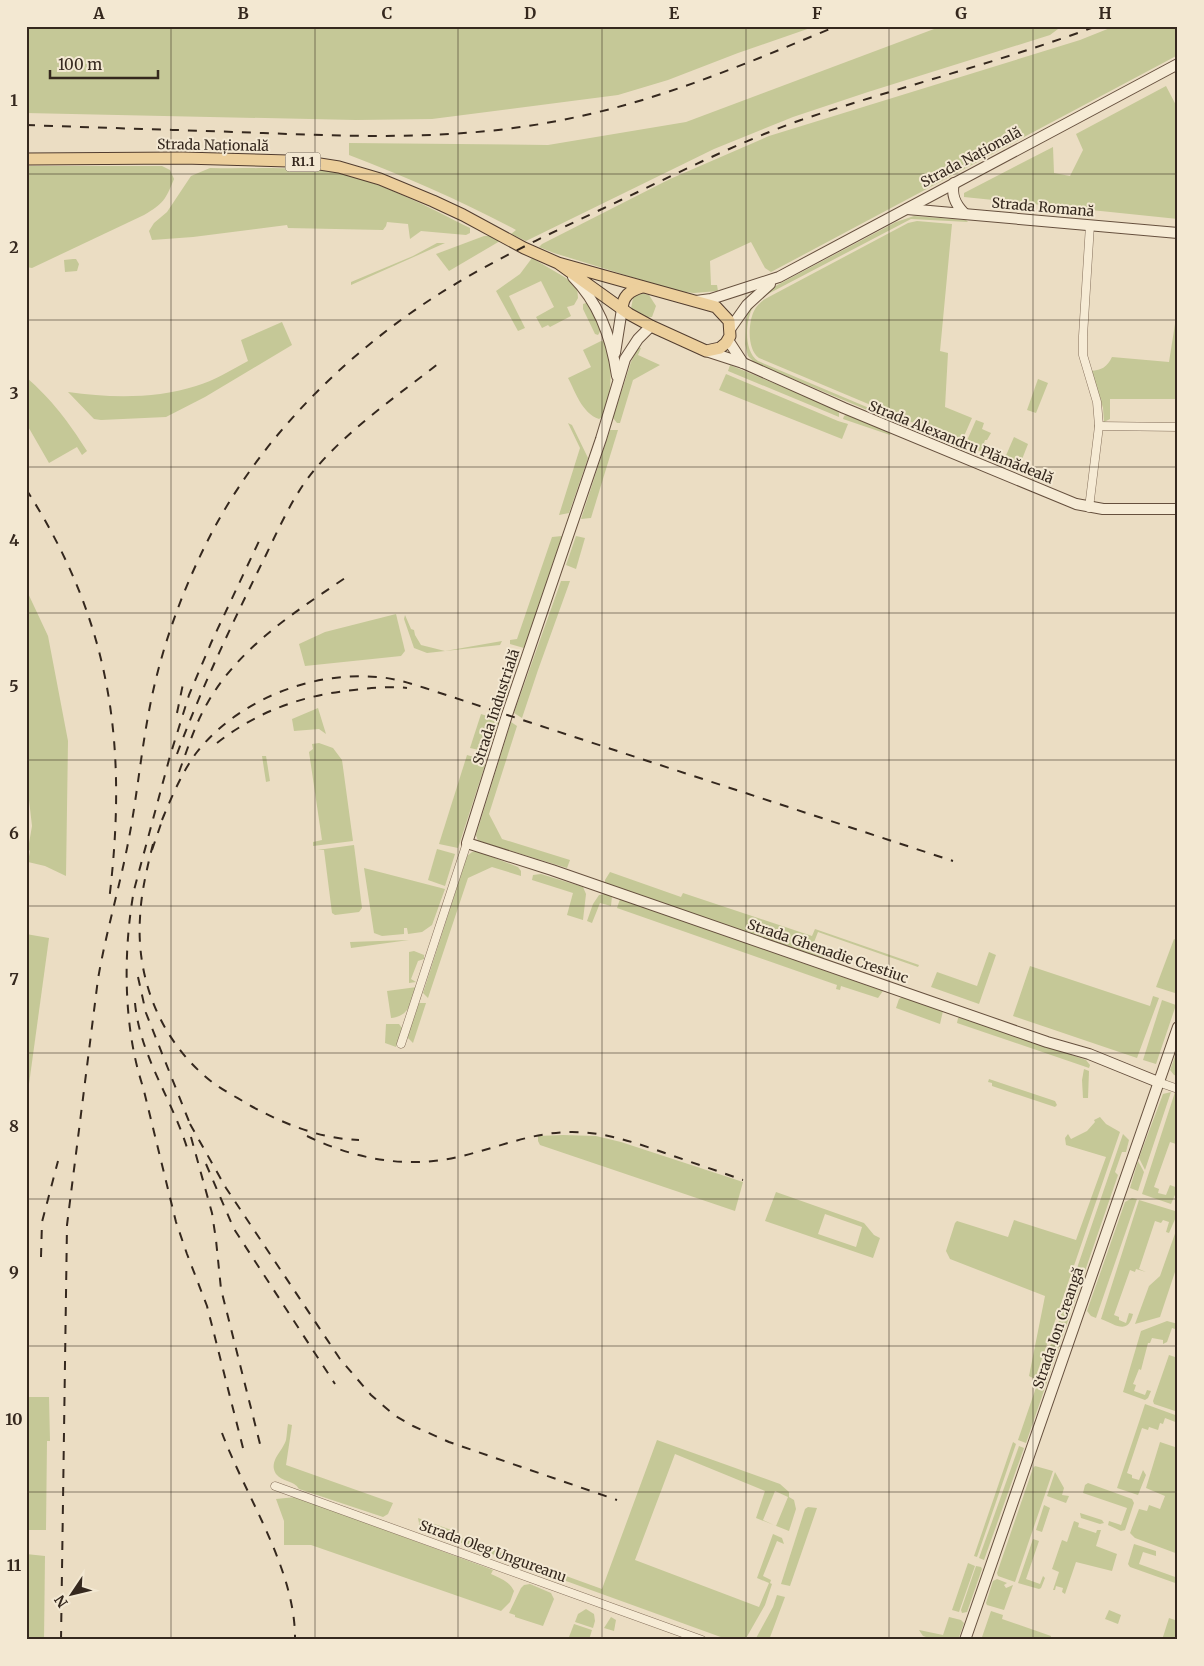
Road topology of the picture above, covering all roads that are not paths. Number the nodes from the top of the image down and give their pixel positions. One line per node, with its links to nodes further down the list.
1 (1178, 64): 3 (street, Strada Națională)
2 (26, 159): 8 (main road, Strada Națională / R1.1)
3 (954, 183): 4 (street, Strada Națională); 5 (street)
4 (906, 208): 5 (street, Strada Romană); 9 (street, Strada Națională)
5 (964, 213): 6 (street, Strada Romană)
6 (1090, 225): 7 (street, Strada Romană); 19 (street)
7 (1178, 233)
8 (558, 263): 10 (main road, Strada Națională); 12 (main road, Strada Națională); 16 (street, Strada Industrială)
9 (779, 277): 11 (street, Strada Națională); 14 (street, Strada Națională)
10 (642, 287): 11 (main road, Strada Națională); 12 (main road)
11 (695, 301): 14 (main road, Strada Națională)
12 (622, 309): 13 (main road, Strada Națională); 16 (street, Strada Industrială)
13 (651, 326): 15 (main road, Strada Națională); 18 (street, Strada Industrială)
14 (729, 334): 15 (main road, Strada Națională); 17 (street)
15 (706, 350): 17 (street, Strada Alexandru Plămădeală)
16 (614, 356): 18 (street, Strada Industrială)
17 (743, 363): 21 (street, Strada Alexandru Plămădeală)
18 (618, 380): 23 (street, Strada Industrială)
19 (1099, 426): 20 (street); 21 (street)
20 (1178, 427)
21 (1089, 508): 22 (street, Strada Alexandru Plămădeală)
22 (1178, 509)
23 (467, 843): 25 (street, Strada Industrială); 26 (street, Strada Ghenadie Crestiuc)
24 (1178, 1026): 26 (street, Strada Ion Creangă)
25 (401, 1044)
26 (1158, 1082): 27 (street, Strada Ghenadie Crestiuc); 30 (street, Strada Ion Creangă)
27 (1178, 1089)
28 (275, 1486): 29 (street, Strada Oleg Ungureanu)
29 (702, 1640)
30 (965, 1640)

